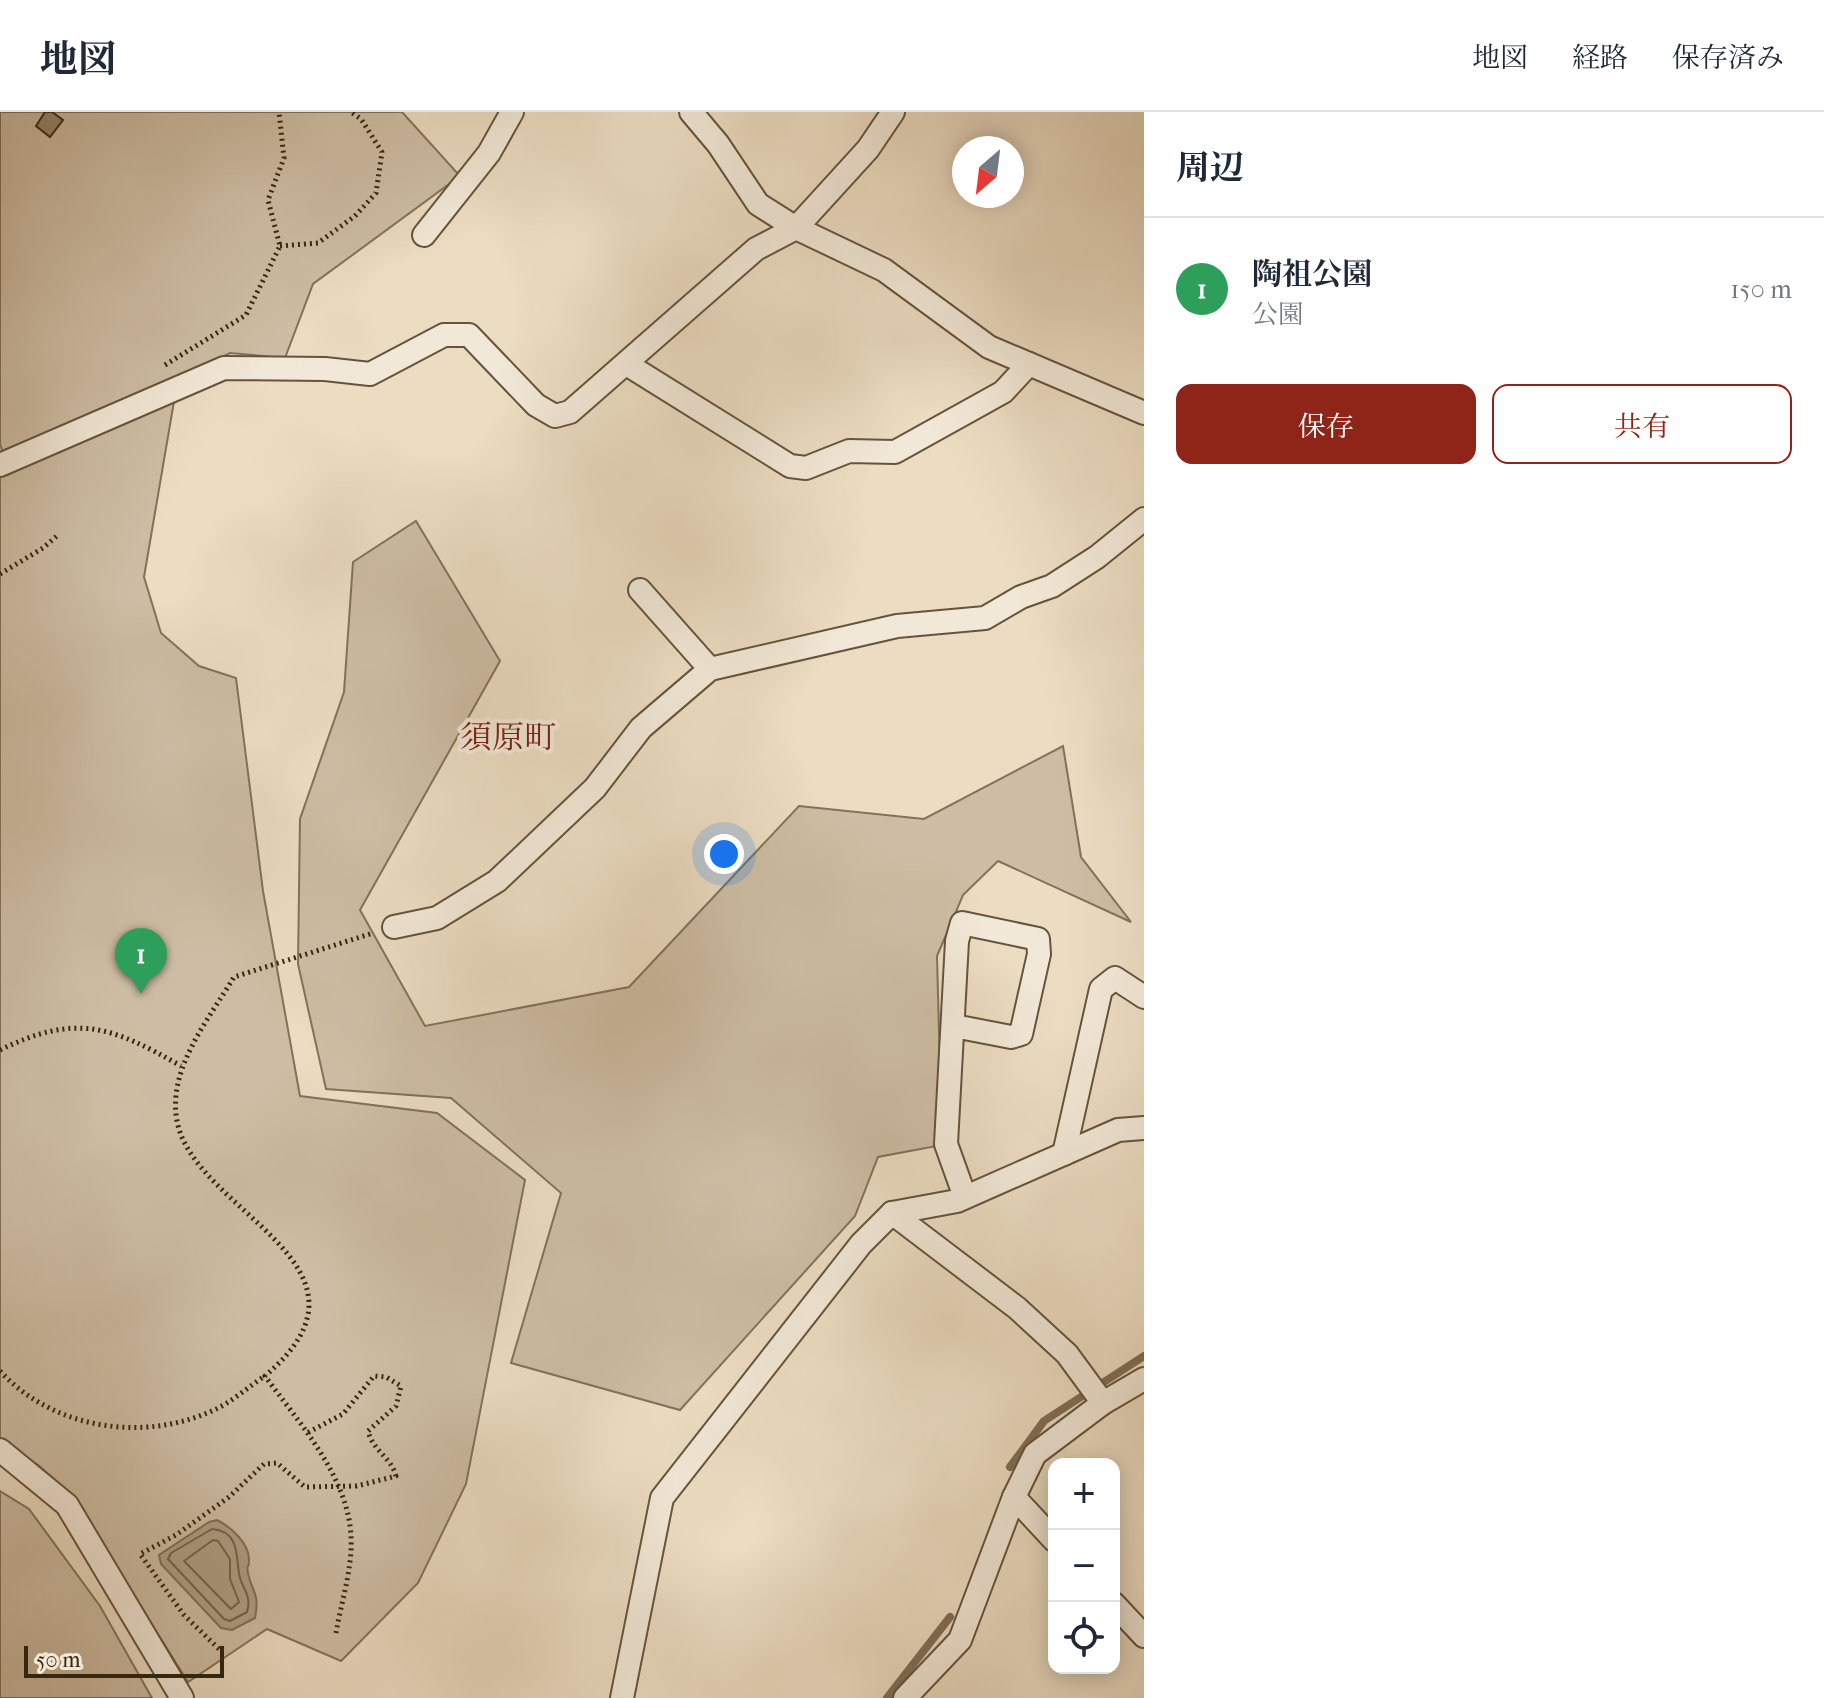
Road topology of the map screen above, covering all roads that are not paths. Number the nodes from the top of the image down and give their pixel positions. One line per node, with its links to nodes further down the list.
1 (512, 112): 5 (street)
2 (691, 112): 4 (street)
3 (893, 112): 4 (street)
4 (796, 228): 6 (street); 7 (street)
5 (424, 235)
6 (1029, 364): 7 (street); 8 (street)
7 (628, 365): 9 (street)
8 (1144, 413)
9 (0, 465)
10 (1144, 519): 12 (street)
11 (640, 590): 12 (street)
12 (710, 669): 13 (street)
13 (394, 927)
14 (1144, 997): 17 (street)
15 (954, 1026): 15 (street); 18 (street)
16 (1144, 1128): 17 (street)
17 (1064, 1154): 18 (street)
18 (965, 1197): 19 (street)
19 (892, 1213): 21 (street); 28 (street)
20 (1144, 1379): 21 (street)
21 (1101, 1400): 23 (street)
22 (0, 1450): 27 (street)
23 (1014, 1497): 24 (street); 29 (street)
24 (1048, 1534)
25 (1120, 1610): 26 (street)
26 (1144, 1636)
27 (182, 1698)
28 (622, 1698)
29 (905, 1698)

